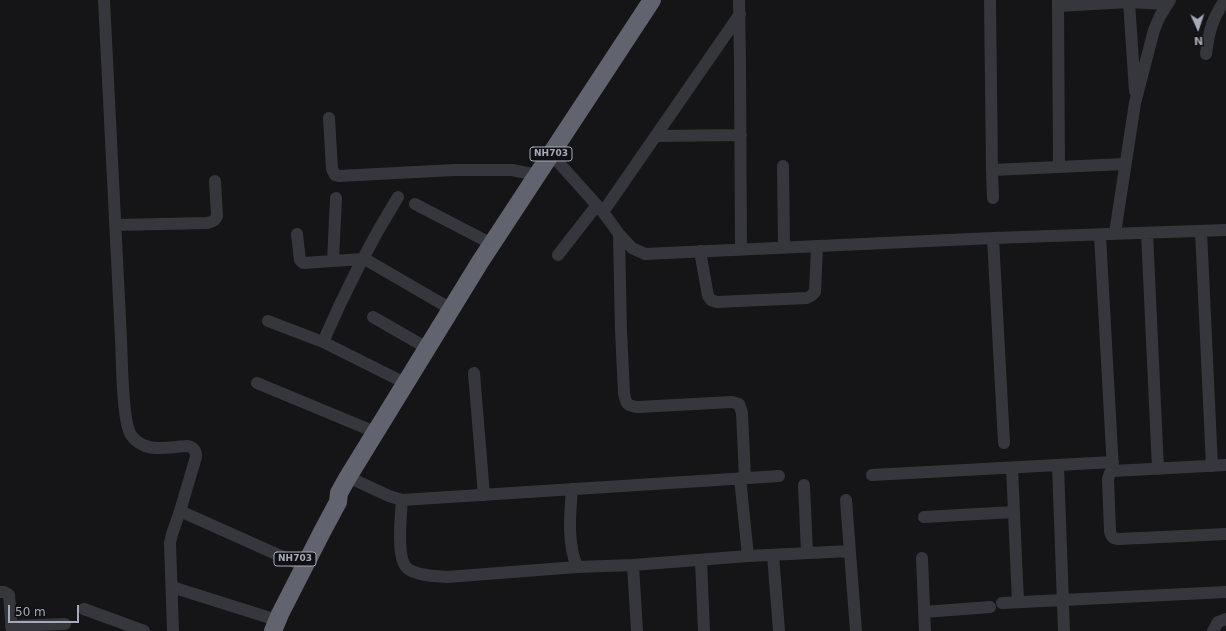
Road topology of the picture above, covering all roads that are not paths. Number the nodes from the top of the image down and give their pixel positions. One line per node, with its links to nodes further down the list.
1 (104, 0): 27 (street)
2 (652, 0): 15 (highway, NH703)
3 (739, 0): 9 (street)
4 (990, 0): 19 (street)
5 (1225, 0): 10 (street)
6 (1129, 2): 7 (street); 8 (street); 11 (street)
7 (1168, 2): 11 (street)
8 (1058, 3): 18 (street)
9 (740, 14): 13 (street); 14 (street)
10 (1206, 54)
11 (1135, 103): 16 (street)
12 (329, 118): 20 (street)
13 (741, 135): 14 (street); 39 (street)
14 (656, 136): 26 (street)
15 (551, 154): 20 (highway, NH703); 26 (street)
16 (1125, 164): 18 (street); 30 (street)
17 (783, 166): 38 (street)
18 (1059, 167): 19 (street)
19 (992, 170): 24 (street)
20 (537, 175): 36 (highway, NH703)
21 (215, 180): 27 (street)
22 (398, 197): 42 (street)
23 (336, 198): 43 (street)
24 (993, 198)
25 (415, 204): 36 (street)
26 (600, 208): 33 (street); 41 (street)
27 (114, 225): 70 (street)
28 (1226, 230): 29 (street)
29 (1201, 231): 31 (street); 56 (street)
30 (1115, 233): 31 (street); 34 (street)
31 (1147, 233): 59 (street)
32 (297, 234): 43 (street)
33 (619, 234): 40 (street); 63 (street)
34 (1100, 235): 35 (street); 57 (street)
35 (993, 238): 37 (street); 53 (street)
36 (492, 244): 44 (highway, NH703)
37 (817, 246): 38 (street); 40 (street)
38 (784, 247): 39 (street)
39 (741, 249): 40 (street)
40 (700, 251)
41 (558, 255)
42 (362, 258): 43 (street); 44 (street); 47 (street)
43 (333, 261)
44 (451, 309): 48 (highway, NH703)
45 (373, 317): 48 (street)
46 (268, 321): 47 (street)
47 (323, 342): 51 (street)
48 (427, 348): 51 (highway, NH703)
49 (474, 373): 67 (street)
50 (258, 382): 52 (street)
51 (405, 383): 52 (highway, NH703)
52 (375, 432): 62 (highway, NH703)
53 (1004, 443)
54 (1058, 465): 57 (street); 58 (street); 86 (street)
55 (1226, 465): 56 (street)
56 (1212, 466): 59 (street)
57 (1113, 467): 59 (street); 73 (street)
58 (1012, 468): 60 (street); 71 (street)
59 (1158, 469)
60 (872, 475)
61 (779, 476): 63 (street)
62 (348, 477): 66 (highway, NH703); 68 (street)
63 (743, 478): 65 (street); 77 (street)
64 (804, 485): 75 (street)
65 (572, 489): 67 (street); 82 (street)
66 (339, 493): 80 (highway, NH703); 94 (highway, NH703)
67 (484, 495): 68 (street)
68 (402, 500): 82 (street)
69 (846, 500): 74 (street)
70 (180, 511): 80 (street); 83 (street)
71 (1014, 512): 72 (street); 87 (street)
72 (924, 517)
73 (1226, 534)
74 (850, 551): 75 (street); 101 (street)
75 (807, 553): 76 (street)
76 (773, 555): 77 (street); 100 (street)
77 (748, 556): 79 (street)
78 (922, 558): 91 (street)
79 (701, 561): 81 (street); 99 (street)
80 (294, 562): 94 (highway, NH703)
81 (633, 565): 82 (street); 98 (street)
82 (577, 567)
83 (172, 588): 94 (street); 97 (street)
84 (0, 592): 95 (street)
85 (1226, 592): 86 (street)
86 (1062, 600): 87 (street); 103 (street)
87 (1018, 602): 88 (street)
88 (1002, 603)
89 (990, 607): 91 (street)
90 (84, 609): 96 (street)
91 (924, 612): 102 (street)
92 (1225, 621): 104 (street)
93 (65, 624): 95 (street)
94 (267, 626)
95 (12, 628)
96 (144, 631)
97 (173, 631)
98 (637, 631)
99 (704, 631)
100 (779, 631)
101 (856, 631)
102 (926, 631)
103 (1064, 631)
104 (1213, 631)

